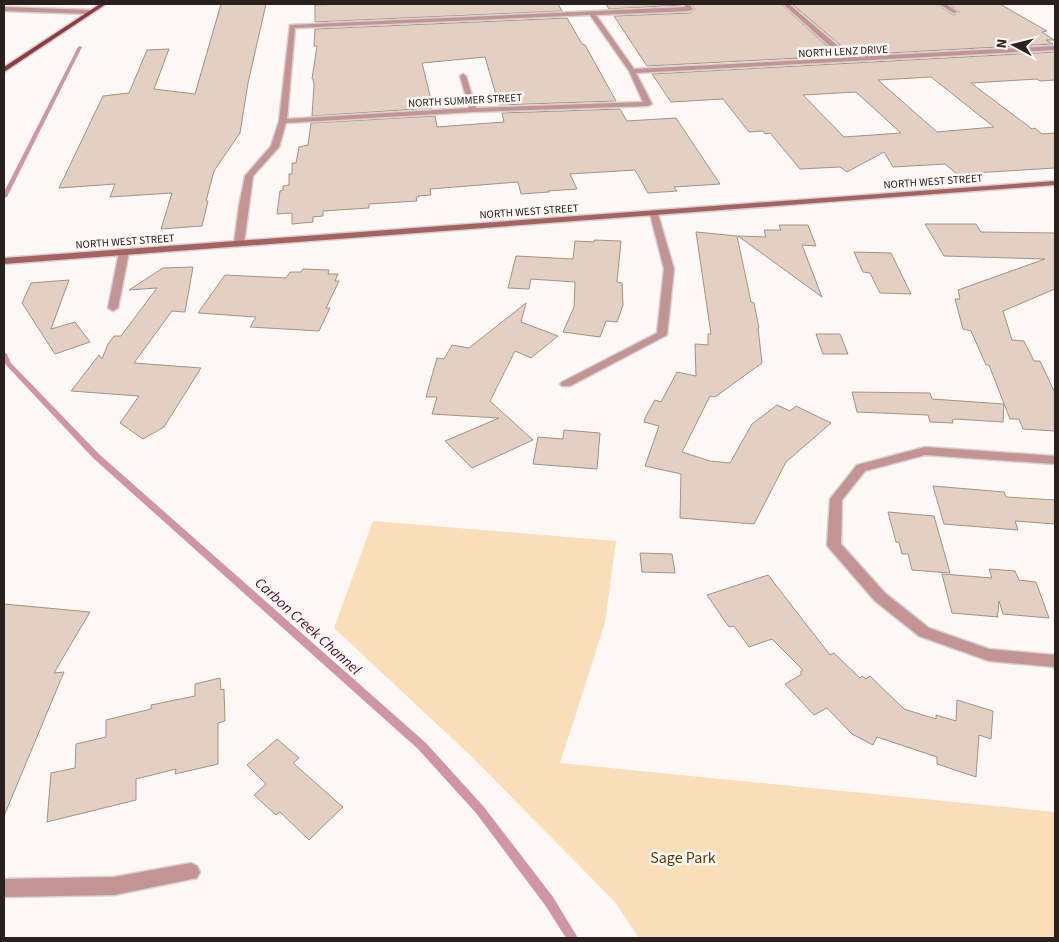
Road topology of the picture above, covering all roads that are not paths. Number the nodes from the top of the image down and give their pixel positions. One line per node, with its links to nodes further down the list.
1 (103, 4): 6 (main road)
2 (686, 4): 8 (street)
3 (786, 4): 10 (street)
4 (942, 4): 7 (street)
5 (4, 9): 6 (street)
6 (90, 12): 11 (main road)
7 (955, 12)
8 (592, 13): 12 (street); 15 (street)
9 (1055, 48): 10 (street, NORTH LENZ DRIVE)
10 (850, 60): 12 (street, NORTH LENZ DRIVE)
11 (4, 70)
12 (632, 71): 14 (street, NORTH SUMMER STREET)
13 (463, 76): 14 (street)
14 (473, 110): 15 (street, NORTH SUMMER STREET)
15 (283, 121): 18 (street)
16 (1055, 183): 17 (street, NORTH WEST STREET)
17 (654, 214): 18 (street, NORTH WEST STREET); 22 (street)
18 (239, 243): 19 (street, NORTH WEST STREET)
19 (124, 252): 20 (street, NORTH WEST STREET); 21 (street)
20 (4, 261)
21 (113, 308)
22 (566, 384)
23 (1055, 460): 24 (street)
24 (1055, 661)
25 (192, 872): 26 (street)
26 (4, 888)

